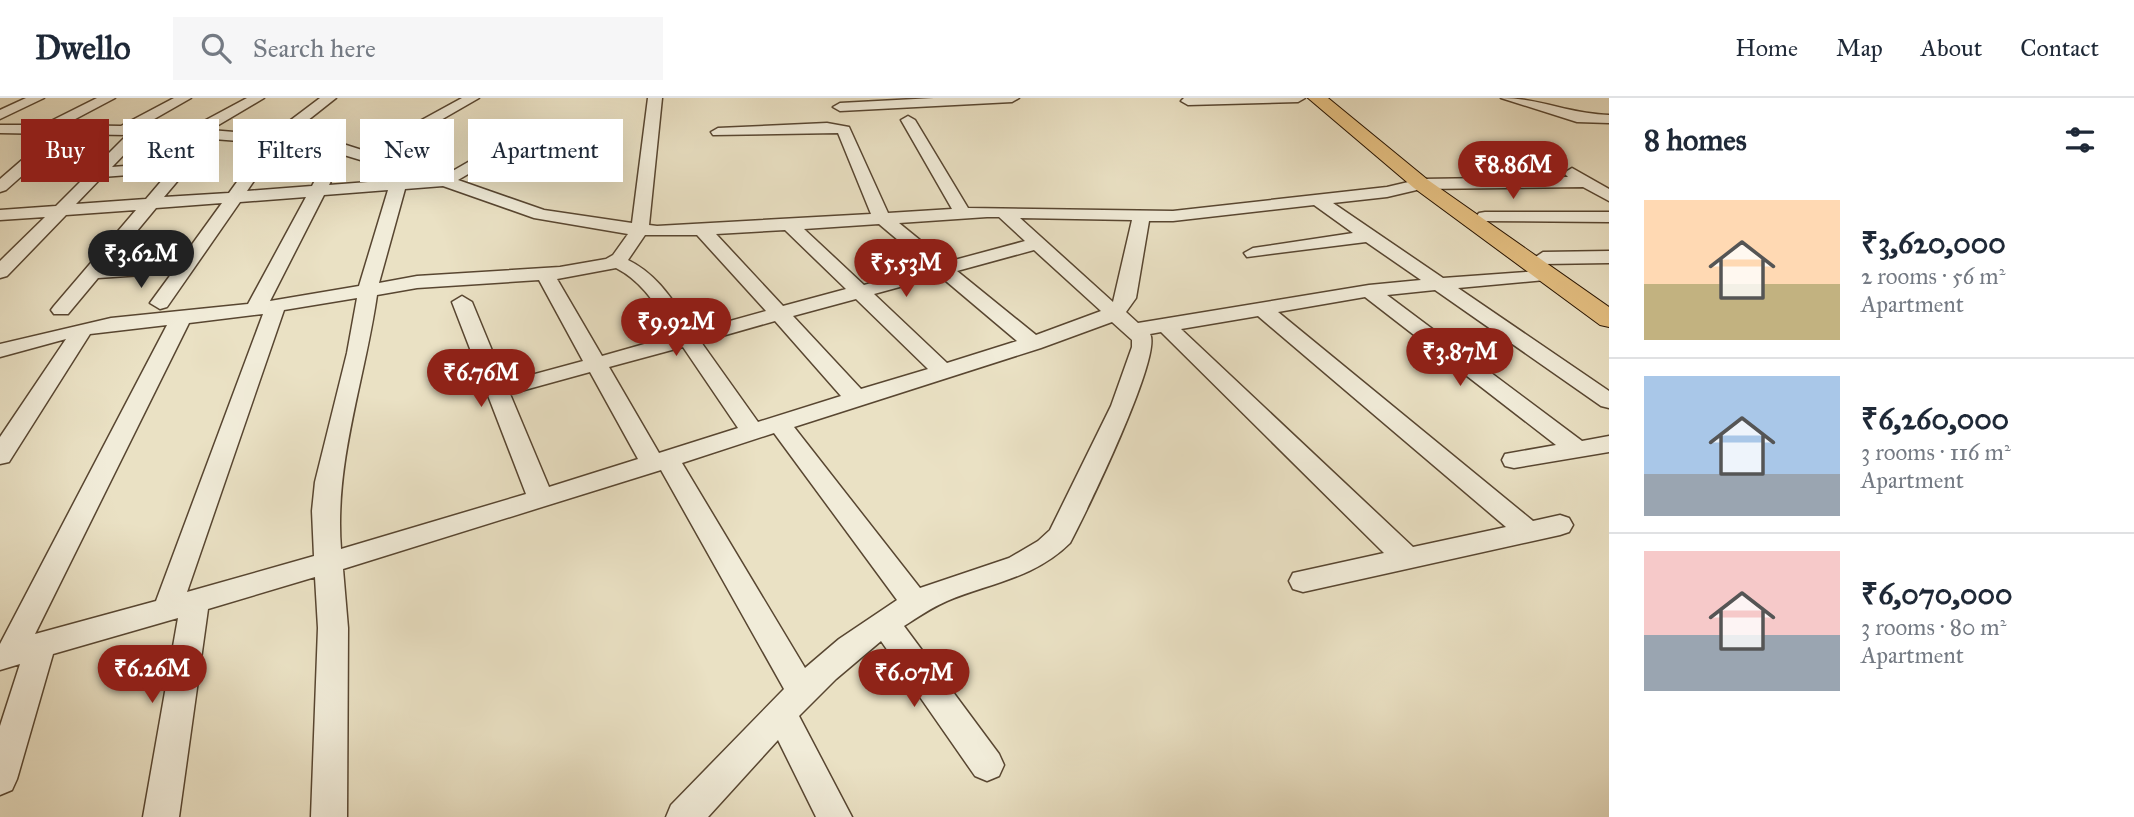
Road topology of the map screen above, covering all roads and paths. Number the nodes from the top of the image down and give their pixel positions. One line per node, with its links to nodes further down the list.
1 (37, 98): 16 (street)
2 (108, 98): 17 (street)
3 (184, 98): 18 (street)
4 (257, 98): 24 (street)
5 (329, 98): 19 (street)
6 (472, 98): 20 (street)
7 (654, 98): 59 (street)
8 (1012, 98): 13 (street)
9 (1298, 98): 14 (street)
10 (1317, 98): 44 (main road)
11 (1332, 98): 44 (main road)
12 (1508, 98): 23 (street)
13 (892, 101): 15 (street)
14 (1188, 101)
15 (839, 108)
16 (0, 115)
17 (65, 119)
18 (151, 119)
19 (301, 119)
20 (434, 119)
21 (1609, 119): 23 (street)
22 (908, 120): 51 (street)
23 (1592, 120): 25 (street)
24 (219, 122)
25 (1609, 128)
26 (0, 129): 27 (street)
27 (21, 129)
28 (718, 132): 55 (street)
29 (123, 142): 30 (street)
30 (109, 159)
31 (21, 164): 33 (street)
32 (1562, 167): 40 (street)
33 (7, 175): 42 (street)
34 (88, 182): 50 (street)
35 (169, 182): 49 (street)
36 (246, 182): 47 (street)
37 (324, 182): 43 (street)
38 (434, 182): 41 (street)
39 (448, 182): 59 (street)
40 (1586, 182): 44 (street); 46 (street)
41 (398, 185): 43 (street); 73 (street)
42 (0, 187)
43 (320, 191): 47 (street); 79 (street)
44 (1440, 191): 45 (street); 45 (street); 56 (main road); 67 (main road)
45 (1387, 192): 48 (street)
46 (1609, 196)
47 (236, 197): 49 (street); 66 (street)
48 (1317, 200): 54 (street); 61 (street)
49 (152, 204): 50 (street); 70 (street)
50 (60, 210): 53 (street); 69 (street)
51 (962, 212): 52 (street); 55 (street)
52 (1003, 212): 54 (street); 62 (street)
53 (0, 215)
54 (1141, 216): 82 (street)
55 (881, 217): 58 (street); 68 (street)
56 (1485, 217): 57 (street); 67 (main road)
57 (1609, 217)
58 (790, 225): 60 (street); 74 (street)
59 (640, 229): 60 (street); 65 (street)
60 (702, 230): 83 (street)
61 (1370, 236): 63 (street); 72 (street)
62 (1038, 243): 68 (street); 82 (street)
63 (1253, 253)
64 (1609, 257): 67 (street)
65 (615, 261): 71 (street); 89 (street)
66 (187, 266): 70 (street); 77 (street)
67 (1544, 266): 72 (street); 78 (main road); 85 (main road)
68 (942, 268): 74 (street); 90 (street)
69 (0, 272)
70 (92, 273): 81 (street)
71 (545, 274): 73 (street); 92 (street)
72 (1441, 284): 75 (street); 96 (street)
73 (368, 289): 79 (street); 108 (street)
74 (859, 292): 83 (street); 93 (street)
75 (1369, 292): 80 (street); 100 (street)
76 (462, 302): 94 (street)
77 (160, 303)
78 (1609, 304)
79 (266, 308): 84 (street); 111 (street)
80 (1261, 308): 86 (street); 106 (street)
81 (61, 310)
82 (1116, 312): 88 (street); 90 (street)
83 (779, 314): 89 (street); 95 (street)
84 (181, 318): 87 (street); 114 (street)
85 (1609, 319)
86 (1165, 325): 88 (street); 107 (street)
87 (83, 329): 91 (street); 101 (street)
88 (1136, 330): 110 (street)
89 (689, 339): 92 (street); 98 (street)
90 (1034, 344): 93 (street)
91 (0, 351)
92 (597, 365): 94 (street); 103 (street)
93 (945, 373): 95 (street)
94 (497, 391): 104 (street)
95 (858, 400): 97 (street)
96 (1609, 401)
97 (780, 424): 98 (street); 110 (street)
98 (753, 432): 103 (street)
99 (1609, 444): 100 (street)
100 (1577, 449): 102 (street)
101 (0, 456)
102 (1514, 460)
103 (661, 462): 104 (street); 115 (street)
104 (541, 500): 108 (street)
105 (1560, 525): 106 (street)
106 (1529, 532): 107 (street)
107 (1407, 558): 109 (street)
108 (328, 563): 111 (street); 119 (street)
109 (1303, 581)
110 (916, 604): 112 (street)
111 (181, 605): 113 (street); 118 (street)
112 (885, 623): 115 (street); 116 (street)
113 (41, 645): 114 (street); 117 (street)
114 (5, 655)
115 (793, 704): 120 (street); 121 (street)
116 (987, 765)
117 (0, 779)
118 (161, 817)
119 (329, 817)
120 (684, 817)
121 (834, 817)

